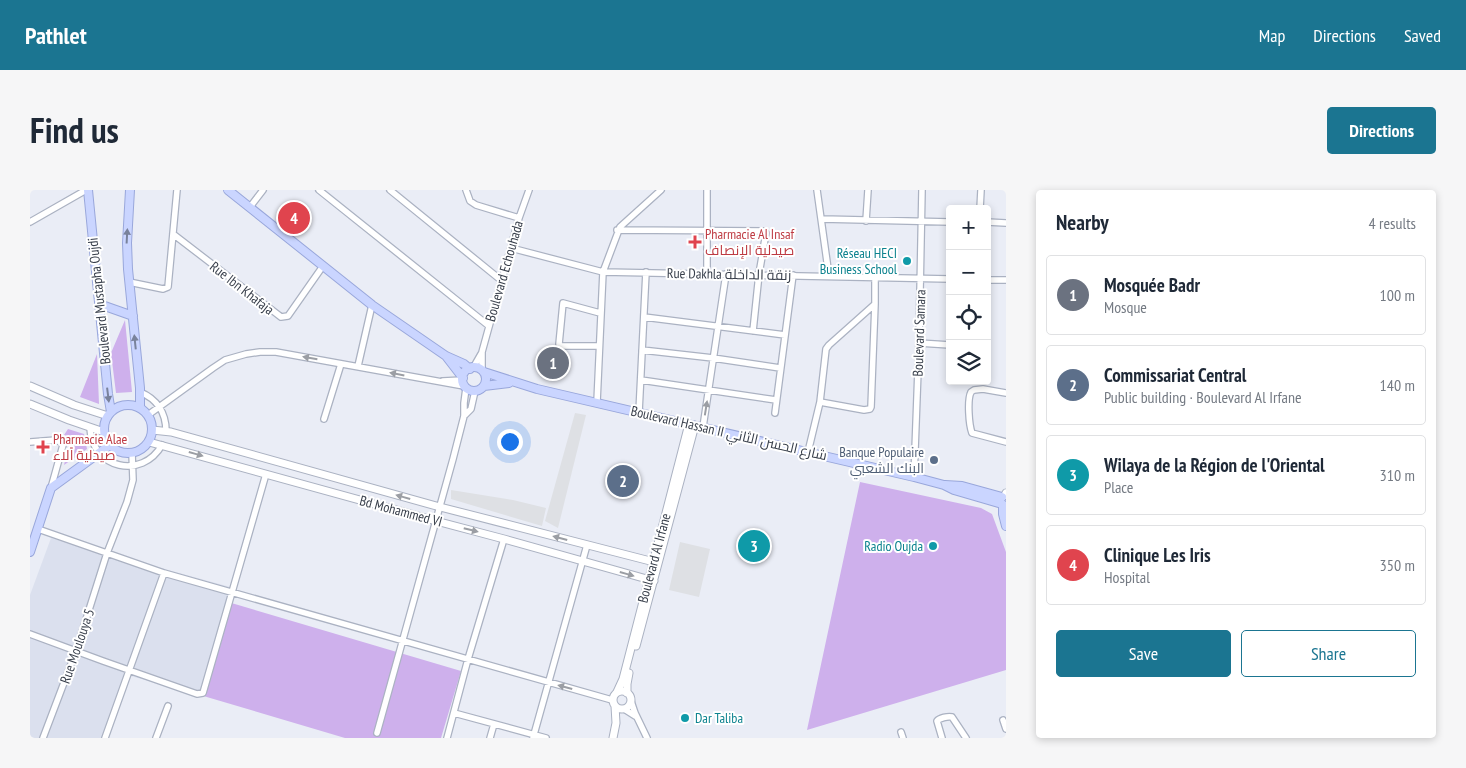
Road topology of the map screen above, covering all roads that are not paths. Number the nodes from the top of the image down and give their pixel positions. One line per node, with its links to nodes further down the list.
1 (87, 190): 22 (street); 45 (main road, Boulevard Mustapha Oujdi)
2 (130, 190): 44 (main road, one-way to 2)
3 (177, 190): 28 (street)
4 (263, 190): 17 (street)
5 (319, 190): 51 (street)
6 (390, 190): 43 (street)
7 (466, 190): 18 (street)
8 (528, 190): 18 (street, Boulevard Echouhada)
9 (661, 190): 26 (street)
10 (707, 190): 27 (street)
11 (817, 190): 19 (street)
12 (868, 190): 20 (street)
13 (922, 190): 21 (street, Boulevard Samara)
14 (981, 190): 16 (street)
15 (230, 191): 17 (main road)
16 (980, 205)
17 (250, 207): 30 (main road)
18 (519, 218): 29 (street, Boulevard Echouhada)
19 (822, 219): 20 (street); 37 (street)
20 (866, 221): 21 (street)
21 (921, 221): 23 (street); 39 (street, Boulevard Samara)
22 (30, 222)
23 (946, 222)
24 (991, 222): 25 (street)
25 (1006, 223)
26 (618, 230): 27 (street); 31 (street)
27 (706, 230): 33 (street); 35 (street)
28 (173, 234): 30 (street, Rue Ibn Khafaja); 44 (street)
29 (511, 248): 31 (street, Rue Dakhla زنقة الداخلة); 43 (street, Boulevard Echouhada)
30 (323, 266): 47 (main road)
31 (603, 272): 32 (street, Rue Dakhla زنقة الداخلة); 48 (street)
32 (646, 272): 33 (street, Rue Dakhla زنقة الداخلة); 50 (street)
33 (707, 273): 34 (street, Rue Dakhla زنقة الداخلة)
34 (726, 274): 35 (street, Rue Dakhla زنقة الداخلة); 52 (street)
35 (759, 274): 36 (street, Rue Dakhla زنقة الداخلة); 53 (street)
36 (793, 275): 37 (street, Rue Dakhla زنقة الداخلة); 54 (street)
37 (829, 276): 38 (street, Rue Dakhla زنقة الداخلة)
38 (875, 277): 39 (street, Rue Dakhla زنقة الداخلة); 46 (street)
39 (920, 278): 40 (street, Rue Dakhla زنقة الداخلة); 55 (street, Boulevard Samara)
40 (946, 279)
41 (991, 280): 42 (street)
42 (1006, 280)
43 (502, 281): 51 (street, Boulevard Echouhada)
44 (129, 282): 49 (main road)
45 (99, 304): 49 (main road); 86 (main road, Boulevard Mustapha Oujdi, one-way to 86)
46 (874, 304): 78 (street); 78 (street)
47 (372, 305): 60 (main road); 63 (street)
48 (600, 313): 57 (street); 57 (street)
49 (133, 316): 74 (main road, one-way to 49)
50 (644, 316): 52 (street); 58 (street)
51 (489, 326): 59 (street, Boulevard Echouhada)
52 (718, 326): 53 (street); 61 (street)
53 (754, 331): 54 (street)
54 (785, 334): 65 (street)
55 (919, 343): 56 (street); 105 (street, Boulevard Samara)
56 (946, 345)
57 (599, 346): 77 (street)
58 (642, 350): 61 (street); 67 (street)
59 (482, 352): 64 (street, Boulevard Echouhada); 66 (street, Boulevard Echouhada)
60 (446, 356): 64 (main road); 69 (main road)
61 (713, 358): 65 (street); 72 (street)
62 (341, 364): 63 (street); 80 (street, one-way to 80); 89 (street)
63 (358, 366): 69 (street, one-way to 63)
64 (471, 368): 66 (main road); 69 (main road)
65 (780, 368): 76 (street)
66 (483, 371): 68 (main road, Boulevard Hassan II شارع الحسن الثاني); 71 (main road)
67 (642, 380): 72 (street); 84 (street)
68 (514, 382): 71 (main road, Boulevard Hassan II شارع الحسن الثاني); 77 (main road, Boulevard Hassan II شارع الحسن الثاني)
69 (464, 383): 73 (main road); 88 (street)
70 (30, 386): 86 (street)
71 (484, 386): 73 (main road)
72 (708, 390): 76 (street); 90 (street, one-way to 72)
73 (475, 391): 88 (street)
74 (140, 392): 80 (street); 82 (main road)
75 (1006, 393): 97 (street)
76 (776, 400): 85 (street)
77 (597, 402): 84 (main road, Boulevard Hassan II شارع الحسن الثاني)
78 (820, 402): 101 (street)
79 (30, 404): 81 (street)
80 (159, 406): 87 (street); 93 (street)
81 (38, 408): 83 (street); 91 (street)
82 (140, 408): 86 (main road); 87 (main road)
83 (30, 411)
84 (639, 412): 90 (main road, Boulevard Hassan II شارع الحسن الثاني)
85 (775, 413)
86 (110, 414): 94 (main road)
87 (148, 415): 92 (main road)
88 (464, 416): 108 (street)
89 (324, 419)
90 (696, 425): 101 (main road, Boulevard Hassan II شارع الحسن الثاني); 117 (street, Boulevard Al Irfane)
91 (90, 428): 94 (street); 100 (street)
92 (152, 430): 93 (street, Bd Mohammed VI); 96 (main road)
93 (166, 431): 108 (street, Bd Mohammed VI, one-way to 93)
94 (104, 432): 98 (main road)
95 (30, 442): 106 (street)
96 (149, 442): 99 (street, Bd Mohammed VI); 102 (main road)
97 (1006, 442)
98 (110, 445): 100 (main road); 102 (main road)
99 (162, 445): 103 (street); 104 (street, Bd Mohammed VI, one-way to 104)
100 (99, 452): 103 (street); 106 (main road)
101 (808, 452): 105 (main road, Boulevard Hassan II شارع الحسن الثاني)
102 (132, 453): 103 (street, Rue Moulouya 5)
103 (132, 466): 115 (street, Rue Moulouya 5)
104 (266, 474): 109 (street, Bd Mohammed VI); 120 (street)
105 (914, 477): 107 (main road, Boulevard Hassan II شارع الحسن الثاني)
106 (51, 488): 111 (main road)
107 (1004, 499): 110 (main road)
108 (440, 507): 109 (street); 113 (street, Bd Mohammed VI, one-way to 108)
109 (436, 521): 112 (street, Bd Mohammed VI, one-way to 112); 122 (street)
110 (1006, 526)
111 (38, 529): 114 (main road); 115 (street)
112 (504, 539): 116 (street, Bd Mohammed VI); 124 (street)
113 (587, 545): 116 (street); 117 (street, Bd Mohammed VI)
114 (30, 552)
115 (107, 553): 118 (street); 123 (street, Rue Moulouya 5)
116 (583, 561): 119 (street, Bd Mohammed VI, one-way to 119); 126 (street)
117 (656, 563): 119 (street, Boulevard Al Irfane)
118 (164, 573): 120 (street); 125 (street)
119 (651, 580): 127 (street, Boulevard Al Irfane); 128 (street, Boulevard Al Irfane)
120 (231, 592): 122 (street); 125 (street)
121 (30, 634): 123 (street)
122 (403, 640): 124 (street); 139 (street)
123 (76, 651): 125 (street); 141 (street, Rue Moulouya 5)
124 (468, 659): 126 (street); 133 (street)
125 (130, 671): 142 (street)
126 (548, 682): 130 (street, one-way to 126); 140 (street)
127 (618, 692): 128 (street); 130 (street)
128 (627, 692): 129 (street)
129 (631, 701): 132 (street); 134 (street)
130 (614, 703): 132 (street); 136 (street)
131 (168, 706): 143 (street)
132 (623, 710): 134 (street); 136 (street)
133 (454, 713): 137 (street); 144 (street)
134 (636, 717): 148 (street)
135 (1003, 720): 138 (street)
136 (616, 723): 147 (street)
137 (494, 724): 140 (street); 145 (street)
138 (1006, 729)
139 (377, 733)
140 (533, 736): 146 (street)
141 (44, 738)
142 (105, 738)
143 (156, 738)
144 (447, 738)
145 (490, 738)
146 (546, 738)
147 (613, 738)
148 (647, 738)
149 (942, 738): 150 (street)
150 (966, 738)

